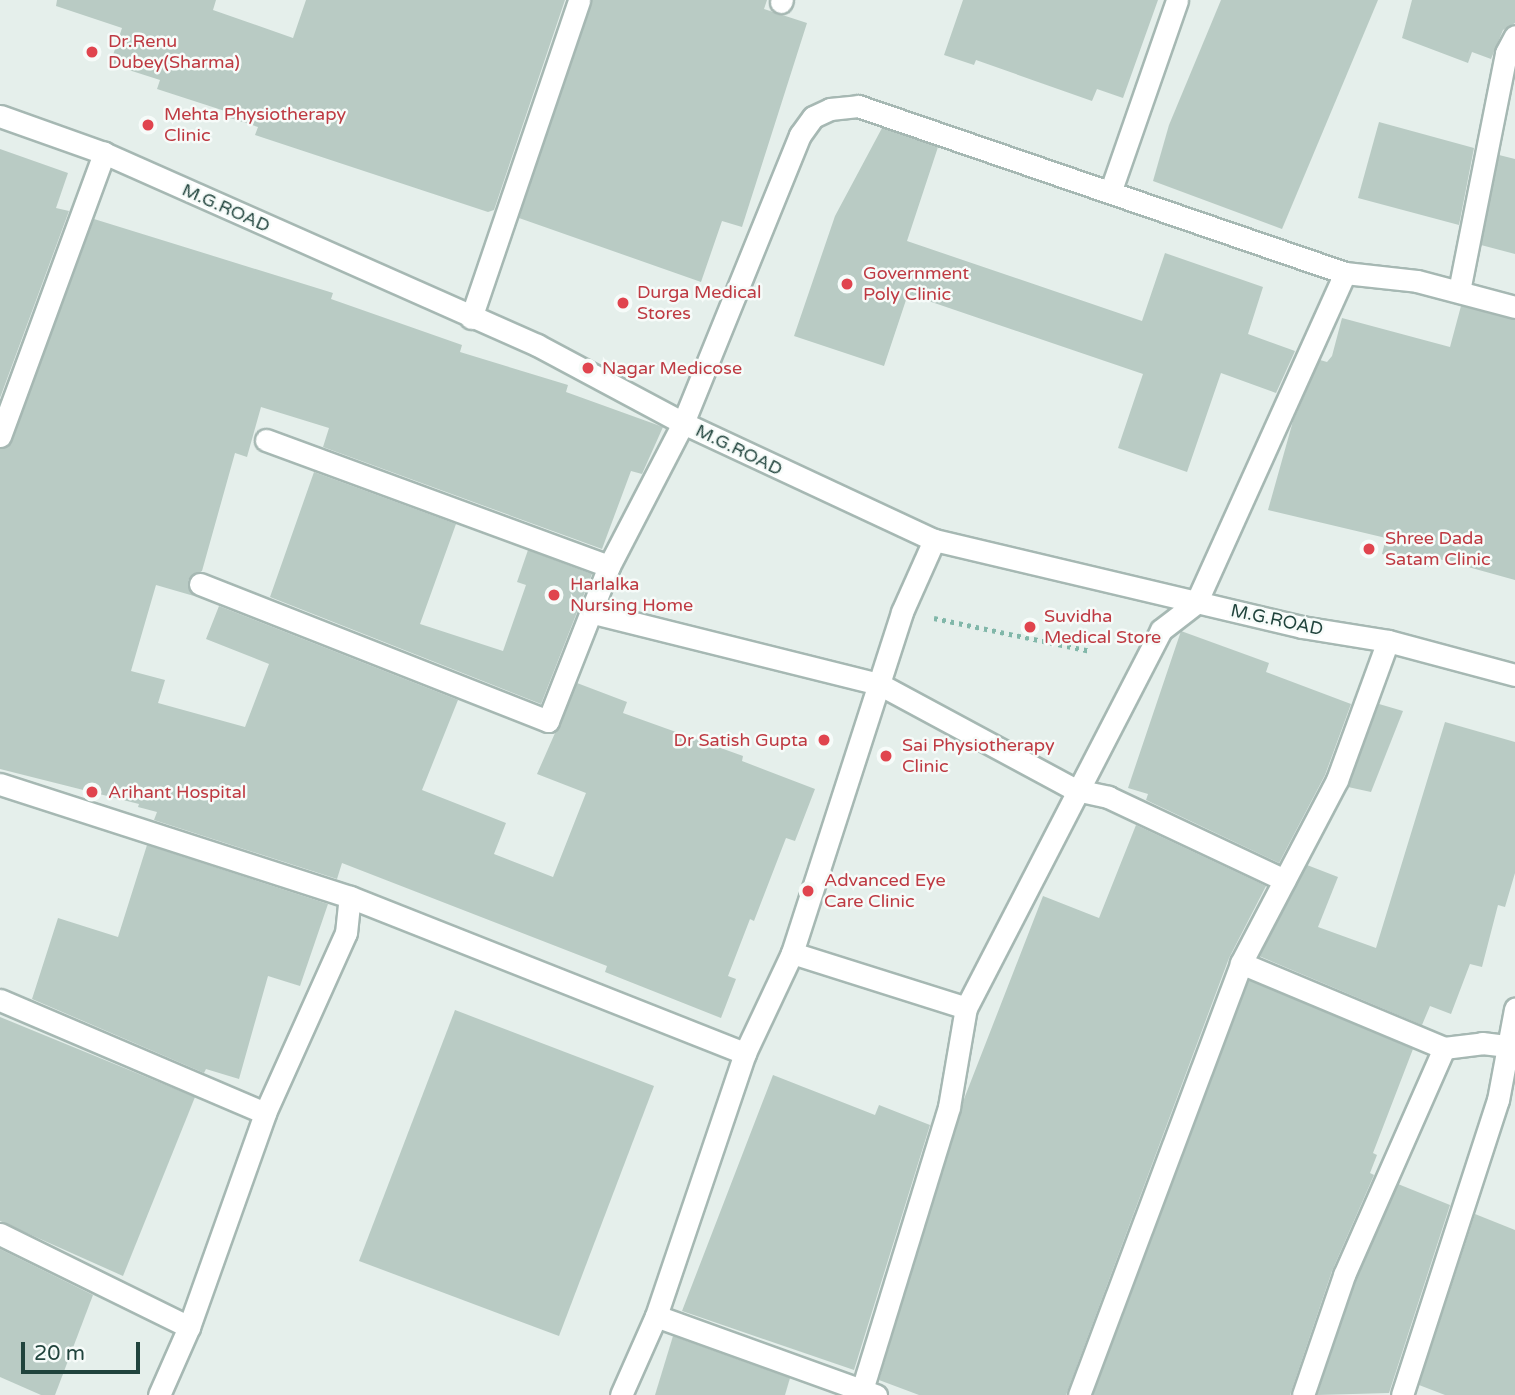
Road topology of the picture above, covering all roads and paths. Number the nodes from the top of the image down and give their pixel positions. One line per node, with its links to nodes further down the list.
1 (579, 0): 10 (street)
2 (1177, 0): 6 (street)
3 (1515, 36): 8 (street)
4 (0, 116): 5 (street, M.G.ROAD)
5 (104, 153): 10 (street, M.G.ROAD); 12 (street)
6 (1111, 190): 7 (street); 11 (street)
7 (1345, 273): 8 (street); 17 (street)
8 (1460, 291): 9 (street)
9 (1515, 307)
10 (471, 318): 11 (street, M.G.ROAD)
11 (683, 423): 14 (street, M.G.ROAD); 15 (street)
12 (0, 436)
13 (266, 440): 15 (street)
14 (934, 540): 17 (street, M.G.ROAD); 19 (street)
15 (609, 566): 18 (street)
16 (200, 584): 18 (street)
17 (1196, 603): 20 (street, M.G.ROAD); 25 (street)
18 (590, 612): 23 (street)
19 (902, 612): 21 (path); 23 (street)
20 (1388, 641): 22 (street, M.G.ROAD); 26 (street)
21 (1091, 651)
22 (1515, 675)
23 (879, 684): 25 (street); 28 (street)
24 (0, 785): 27 (street)
25 (1076, 790): 26 (street); 31 (street)
26 (1284, 880): 29 (street)
27 (350, 897): 35 (street); 36 (street)
28 (792, 953): 31 (street); 35 (street)
29 (1241, 963): 34 (street); 43 (street)
30 (0, 1000): 36 (street)
31 (966, 1008): 40 (street)
32 (1515, 1009): 33 (street)
33 (1506, 1046): 34 (street); 45 (street)
34 (1444, 1048): 44 (street)
35 (745, 1053): 38 (street)
36 (264, 1113): 39 (street)
37 (0, 1234): 39 (street)
38 (656, 1315): 40 (street); 42 (street)
39 (189, 1327): 41 (street)
40 (869, 1392)
41 (159, 1395)
42 (621, 1395)
43 (1079, 1395)
44 (1303, 1395)
45 (1402, 1395)

